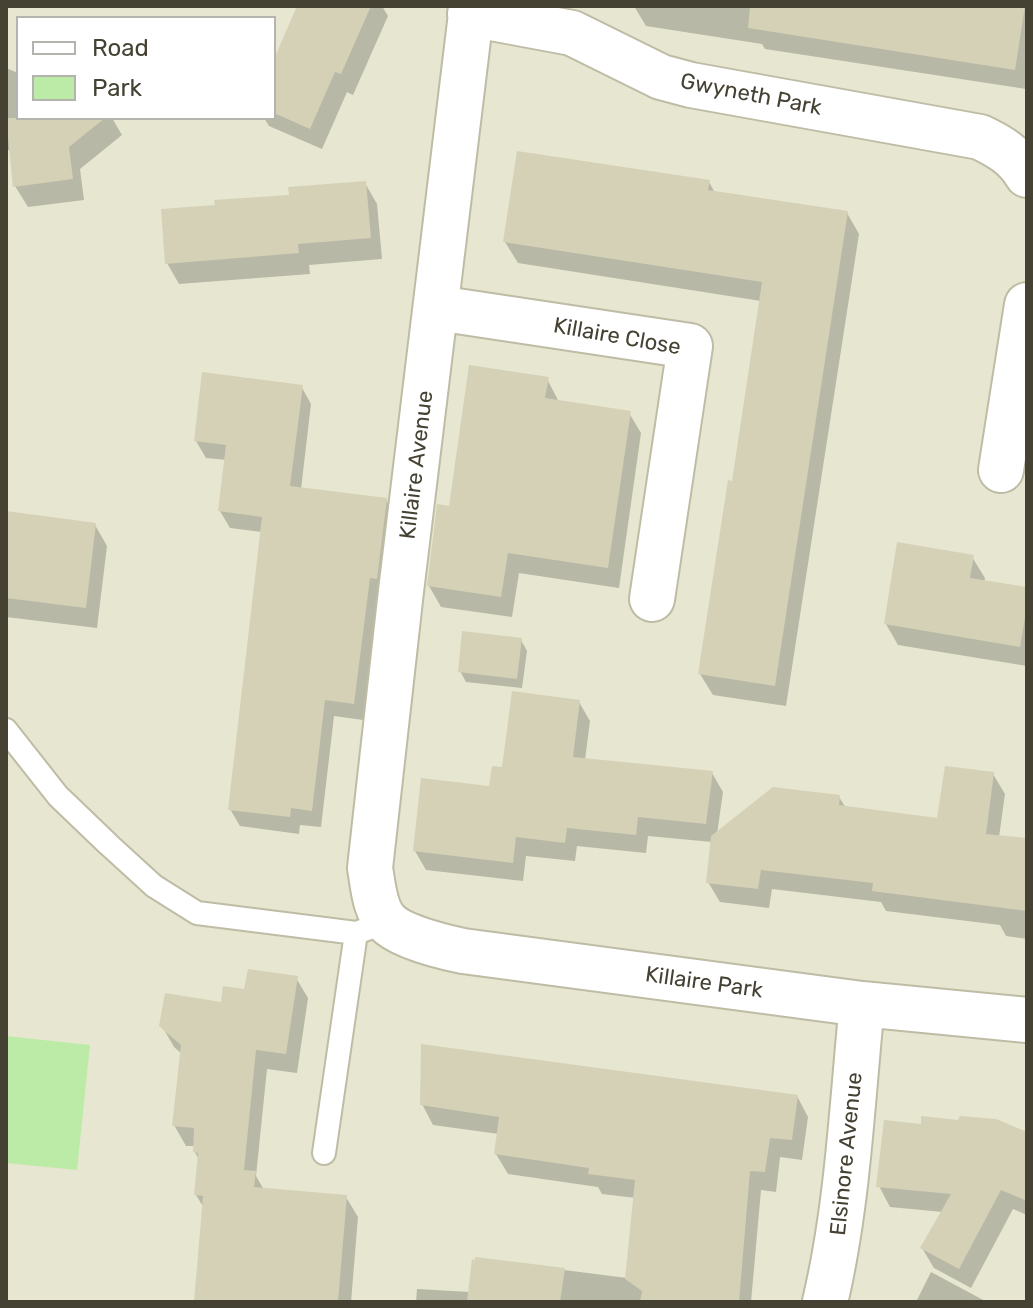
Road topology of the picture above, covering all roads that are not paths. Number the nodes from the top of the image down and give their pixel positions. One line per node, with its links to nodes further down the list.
1 (471, 10): 2 (street, Gwyneth Park); 4 (street, Killaire Avenue)
2 (1027, 175)
3 (1027, 305): 5 (street)
4 (437, 308): 6 (street, Killaire Close); 8 (street, Killaire Avenue)
5 (1001, 470)
6 (652, 599)
7 (6, 730): 8 (lane)
8 (371, 928): 9 (street, Killaire Park); 11 (lane)
9 (862, 1004): 10 (street, Killaire Park); 12 (street, Elsinore Avenue)
10 (1027, 1020)
11 (324, 1153)
12 (825, 1302)

